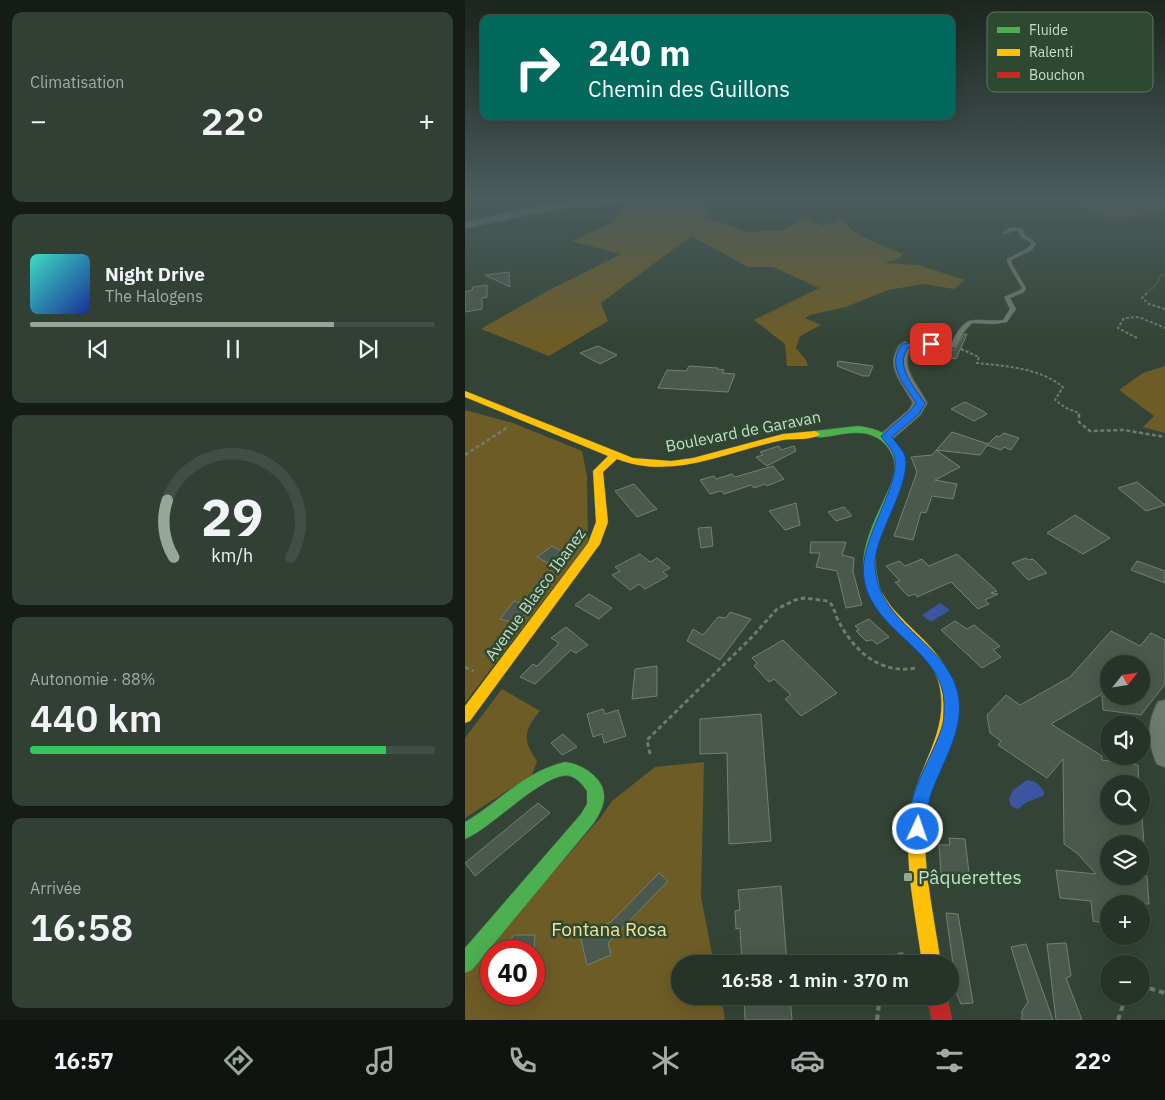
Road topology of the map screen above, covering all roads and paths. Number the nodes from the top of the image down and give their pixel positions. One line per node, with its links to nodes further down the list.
1 (1031, 247): 7 (lane)
2 (1165, 274): 3 (path)
3 (1165, 309)
4 (1165, 328): 5 (path)
5 (1137, 338)
6 (905, 346): 7 (lane); 10 (street)
7 (956, 347): 11 (path)
8 (465, 394): 9 (street, Boulevard de Garavan)
9 (523, 417): 12 (path); 13 (street, Boulevard de Garavan)
10 (887, 436): 13 (street, Boulevard de Garavan); 14 (street)
11 (1165, 437)
12 (465, 455)
13 (614, 456): 16 (street, Avenue Blasco Ibanez)
14 (936, 662): 17 (path); 20 (street)
15 (1165, 708): 18 (street)
16 (465, 717)
17 (650, 754)
18 (1165, 757)
19 (465, 832): 21 (street)
20 (931, 955)
21 (465, 963)
22 (1150, 989): 23 (path)
23 (1165, 994)
24 (879, 1005): 27 (path)
25 (939, 1005): 28 (street)
26 (1123, 1005): 29 (path)
27 (877, 1020)
28 (942, 1020)
29 (1118, 1020)

